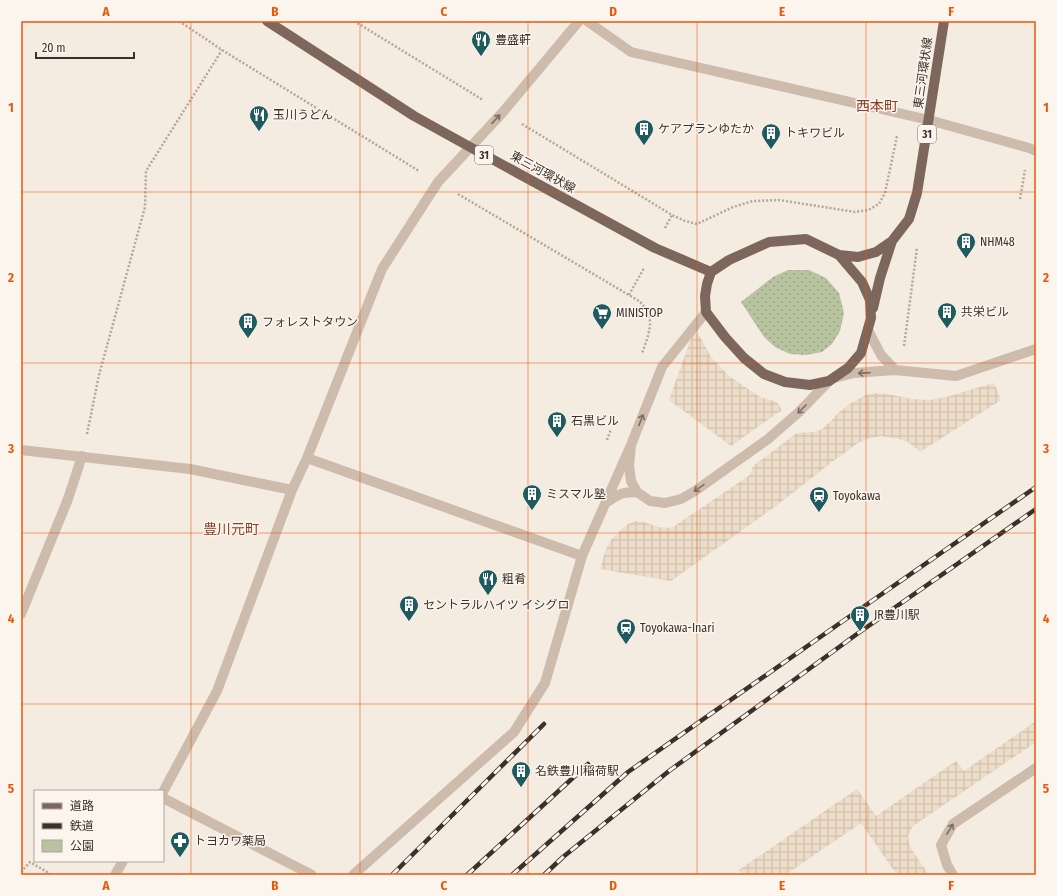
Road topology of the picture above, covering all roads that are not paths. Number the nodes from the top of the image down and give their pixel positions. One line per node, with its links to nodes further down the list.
1 (267, 21): 6 (main road, 東三河環状線 / 31)
2 (579, 21): 6 (street, one-way to 2)
3 (586, 21): 5 (street)
4 (944, 21): 5 (main road, 東三河環状線 / 31)
5 (929, 120): 7 (street); 8 (main road, 東三河環状線 / 31)
6 (470, 147): 10 (main road, 東三河環状線 / 31); 20 (street)
7 (1032, 149)
8 (892, 241): 9 (main road, 東三河環状線 / 31); 12 (main road, 東三河環状線 / 31)
9 (839, 255): 10 (main road, 東三河環状線 / 31); 12 (main road, 東三河環状線 / 31)
10 (711, 272): 11 (main road)
11 (706, 312): 16 (main road, 東三河環状線 / 31); 17 (street, one-way to 11)
12 (871, 318): 13 (main road, 東三河環状線 / 31)
13 (868, 330): 15 (street); 16 (main road, 東三河環状線 / 31)
14 (1036, 349): 15 (street)
15 (895, 370): 16 (street, one-way to 16)
16 (831, 380): 22 (street, one-way to 22)
17 (631, 445): 22 (street); 23 (street)
18 (21, 450): 19 (street)
19 (82, 456): 21 (street); 25 (street)
20 (307, 458): 21 (street); 24 (street)
21 (292, 490): 27 (street)
22 (637, 492): 23 (street)
23 (607, 502): 24 (street)
24 (582, 556): 32 (street)
25 (21, 614)
26 (1036, 768): 33 (street, one-way to 26)
27 (164, 790)
28 (164, 799): 31 (street)
29 (122, 862): 30 (street)
30 (115, 875)
31 (312, 875)
32 (353, 875)
33 (953, 875)

